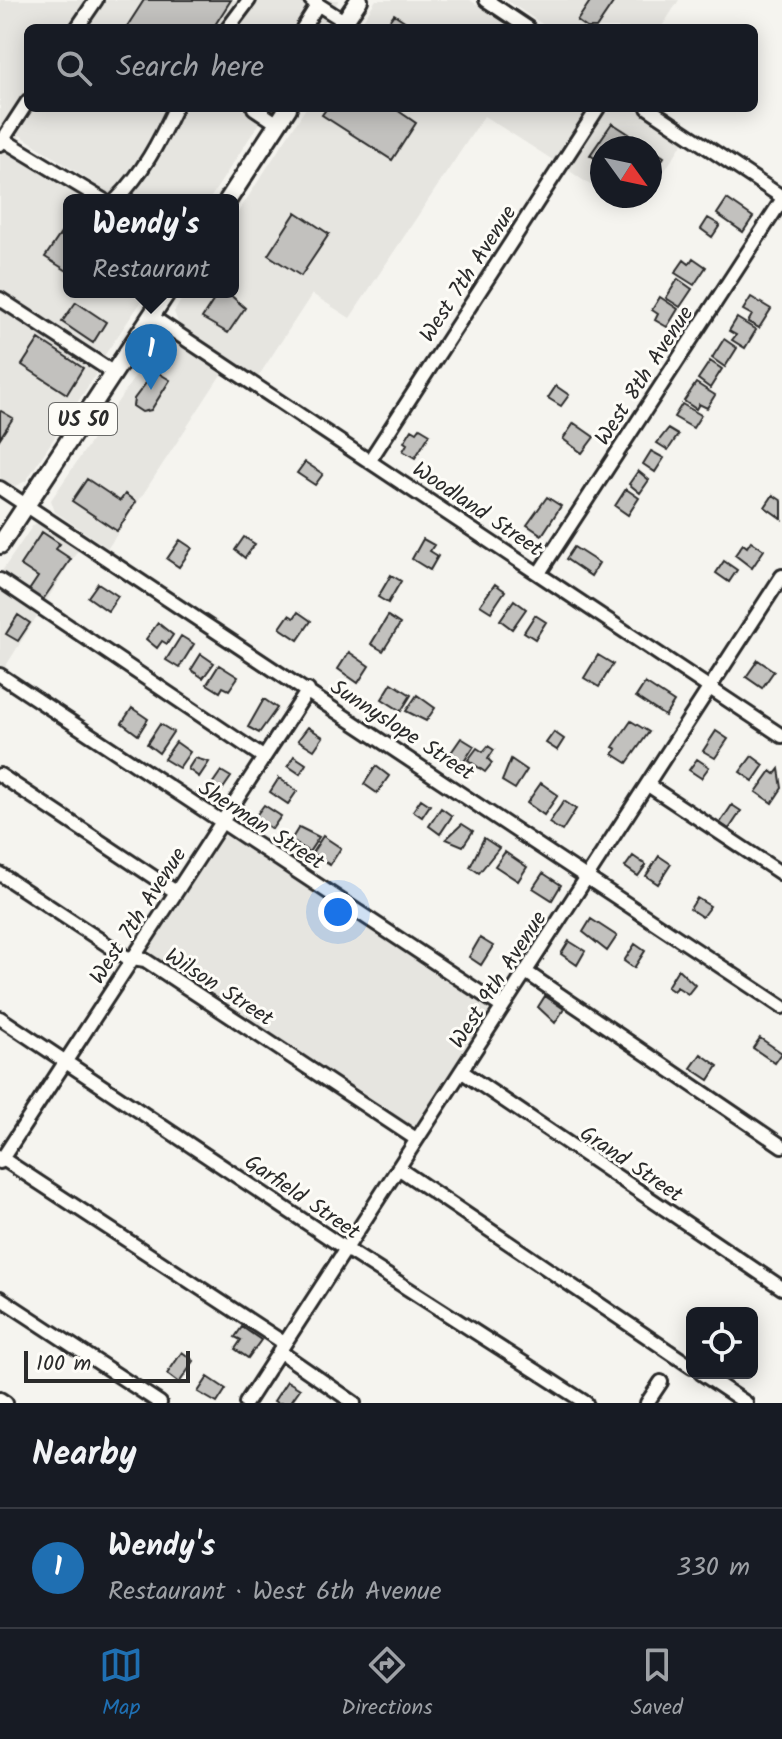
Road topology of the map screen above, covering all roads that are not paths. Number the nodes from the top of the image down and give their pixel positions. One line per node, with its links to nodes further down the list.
1 (96, 0): 6 (street)
2 (249, 0): 7 (street)
3 (359, 0): 10 (main road)
4 (486, 0): 11 (street)
5 (315, 2): 8 (street); 9 (street)
6 (80, 24)
7 (231, 24)
8 (305, 24)
9 (341, 24)
10 (343, 24)
11 (522, 24)
12 (24, 107): 19 (street)
13 (174, 112): 21 (street)
14 (260, 112): 18 (street)
15 (286, 112): 18 (main road)
16 (595, 112): 28 (street, West 7th Avenue)
17 (654, 112): 23 (street)
18 (278, 124): 22 (main road)
19 (1, 142): 20 (street)
20 (92, 194)
21 (122, 194)
22 (232, 194)
23 (782, 198): 32 (street, West 8th Avenue)
24 (163, 298): 26 (main road, US 50)
25 (0, 299): 27 (street)
26 (151, 316): 27 (main road, US 50); 28 (street, Woodland Street)
27 (114, 373): 30 (main road, US 50)
28 (370, 460): 32 (street, Woodland Street)
29 (0, 488): 30 (street, Sunnyslope Street)
30 (27, 504): 31 (main road, US 50); 37 (street, Sunnyslope Street)
31 (0, 545)
32 (539, 573): 36 (street, Woodland Street)
33 (782, 576): 36 (street, West 9th Avenue)
34 (0, 580): 39 (street)
35 (0, 675): 42 (street, Sherman Street)
36 (710, 687): 38 (street, Woodland Street); 41 (street, West 9th Avenue)
37 (308, 690): 39 (street, West 7th Avenue); 45 (street, Sunnyslope Street)
38 (782, 736)
39 (263, 757): 42 (street, West 7th Avenue)
40 (0, 775): 46 (street)
41 (648, 785): 44 (street); 45 (street, West 9th Avenue)
42 (222, 822): 46 (street, West 7th Avenue); 49 (street, Sherman Street)
43 (0, 874): 47 (street, Wilson Street)
44 (782, 874)
45 (588, 875): 48 (street, West 9th Avenue); 50 (street, Sunnyslope Street)
46 (176, 892): 47 (street, West 7th Avenue)
47 (133, 960): 52 (street, West 7th Avenue); 54 (street, Wilson Street)
48 (526, 972): 49 (street, West 9th Avenue); 55 (street)
49 (502, 1007): 53 (street, West 9th Avenue)
50 (782, 1007)
51 (0, 1018): 52 (street, Garfield Street)
52 (66, 1061): 56 (street, West 7th Avenue); 58 (street, Garfield Street)
53 (461, 1071): 54 (street, West 9th Avenue); 59 (street, Grand Street)
54 (416, 1139): 57 (street, West 9th Avenue)
55 (782, 1146)
56 (1, 1159): 61 (street)
57 (398, 1168): 58 (street, West 9th Avenue); 62 (street)
58 (346, 1249): 61 (street, West 9th Avenue); 70 (street, Garfield Street)
59 (782, 1288)
60 (0, 1298): 67 (street)
61 (281, 1347): 68 (street, West 9th Avenue); 69 (street)
62 (686, 1363)
63 (710, 1379): 72 (street)
64 (661, 1382): 71 (street)
65 (0, 1399): 66 (street)
66 (6, 1403)
67 (160, 1403)
68 (246, 1403)
69 (354, 1403)
70 (586, 1403)
71 (647, 1403)
72 (746, 1403)

